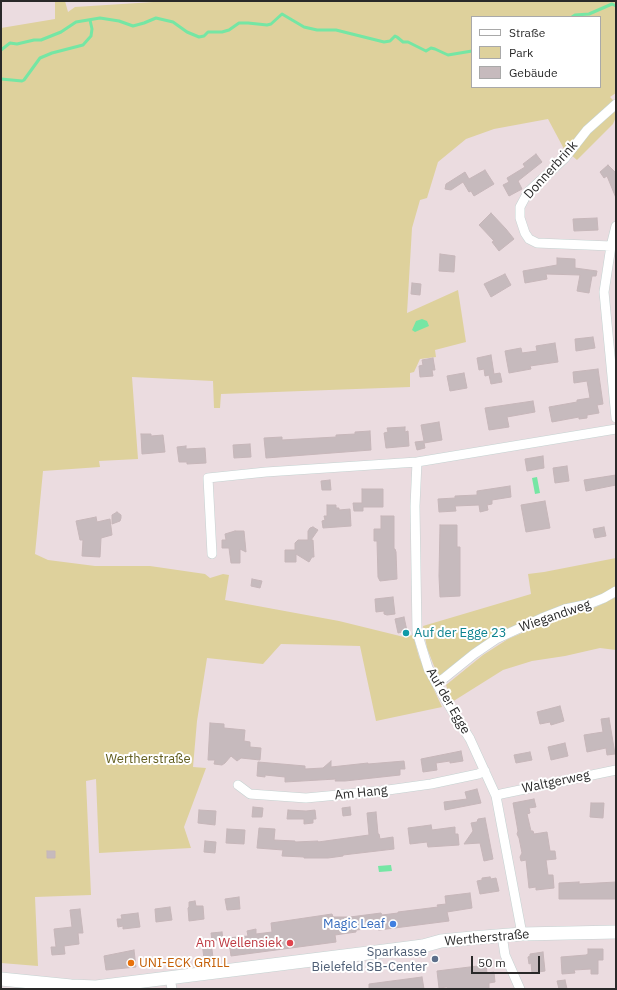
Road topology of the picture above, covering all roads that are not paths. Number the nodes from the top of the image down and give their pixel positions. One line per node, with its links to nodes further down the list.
1 (616, 104): 3 (street, Donnerbrink)
2 (616, 226): 3 (street)
3 (611, 246): 4 (street)
4 (616, 418)
5 (616, 429): 6 (street)
6 (417, 462): 7 (street); 9 (street, Auf der Egge)
7 (212, 554)
8 (616, 591): 9 (street, Wiegandweg)
9 (436, 683): 10 (street, Auf der Egge)
10 (485, 770): 12 (street, Am Hang); 13 (street, Auf der Egge)
11 (616, 770): 13 (street, Waltgerweg)
12 (238, 785)
13 (496, 796): 15 (street, Auf der Egge)
14 (616, 932): 15 (main road, Wertherstraße)
15 (522, 934): 16 (main road, Wertherstraße)
16 (502, 935): 18 (main road, Wertherstraße); 19 (street)
17 (1, 979): 18 (main road, Wertherstraße)
18 (171, 984)
19 (520, 989)

